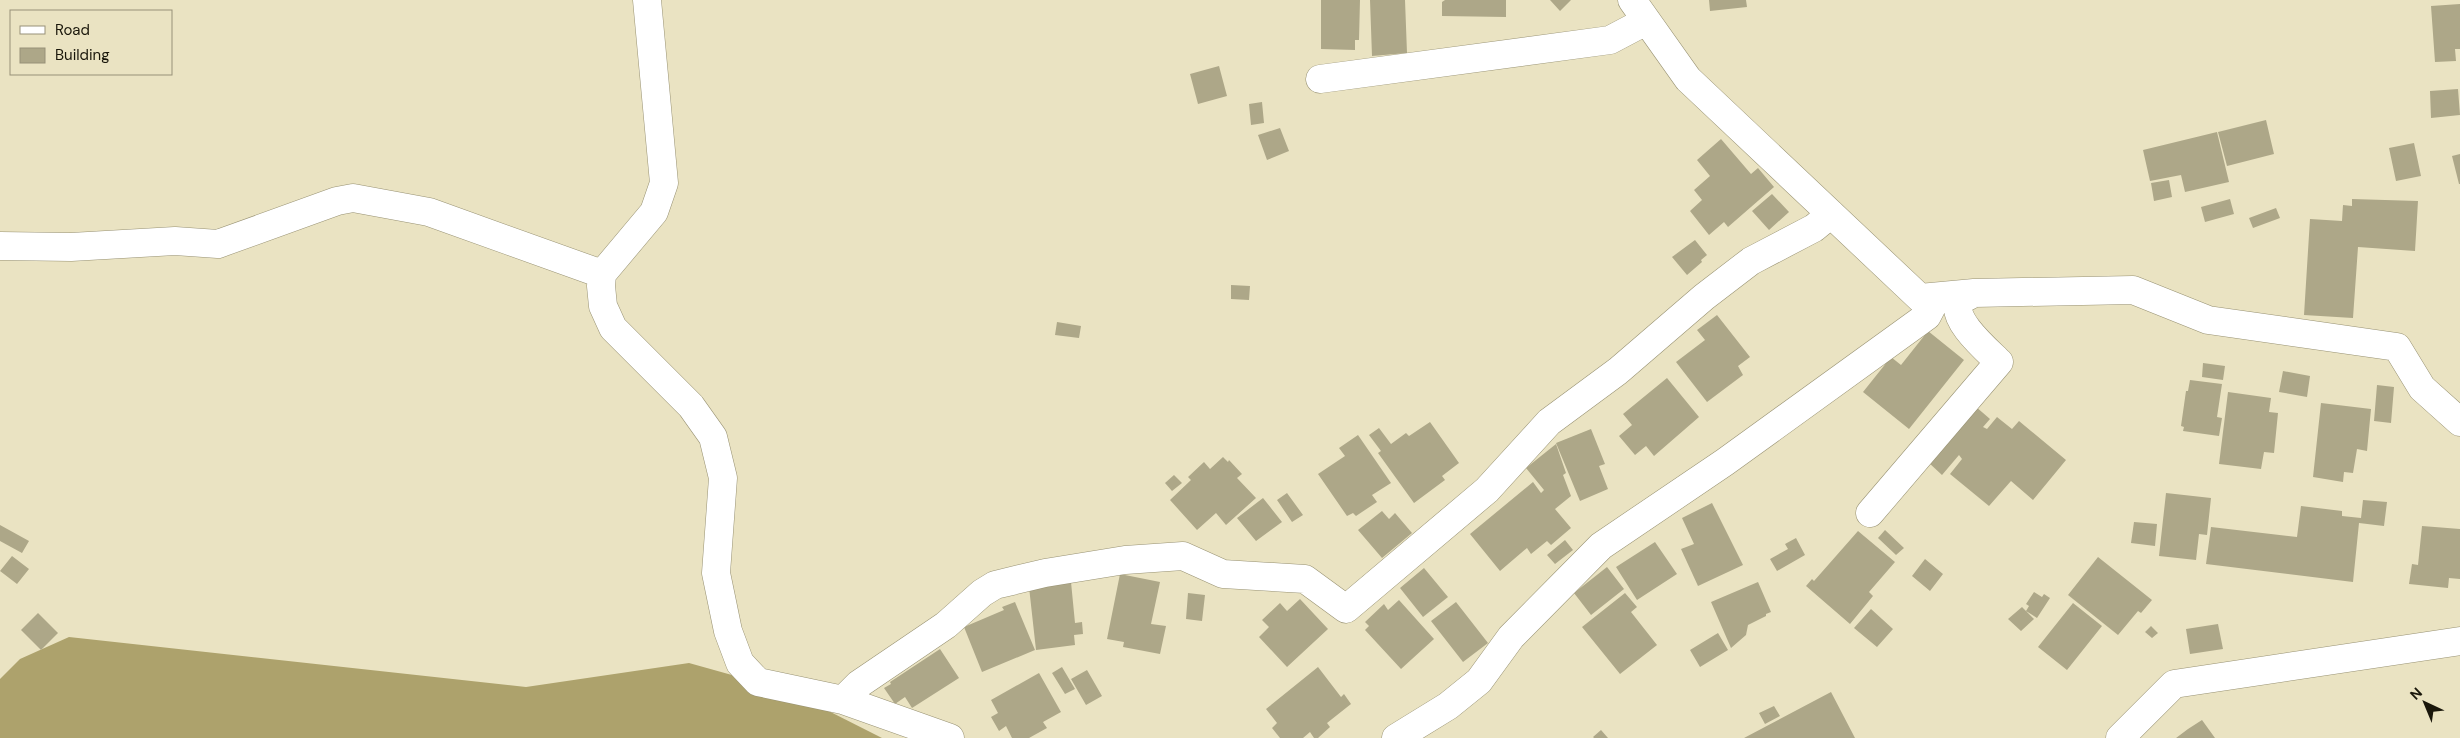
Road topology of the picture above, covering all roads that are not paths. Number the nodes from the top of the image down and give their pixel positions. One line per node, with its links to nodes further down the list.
1 (647, 0): 6 (street)
2 (1639, 10): 3 (street); 4 (street)
3 (1320, 80)
4 (1831, 214): 8 (street); 12 (street)
5 (0, 246): 6 (street)
6 (602, 274): 12 (street)
7 (1974, 293): 8 (street); 9 (street); 10 (street)
8 (1937, 296): 14 (street)
9 (2460, 422)
10 (1870, 513)
11 (2460, 641): 15 (street)
12 (844, 700): 13 (street)
13 (950, 738)
14 (1396, 738)
15 (2120, 738)

